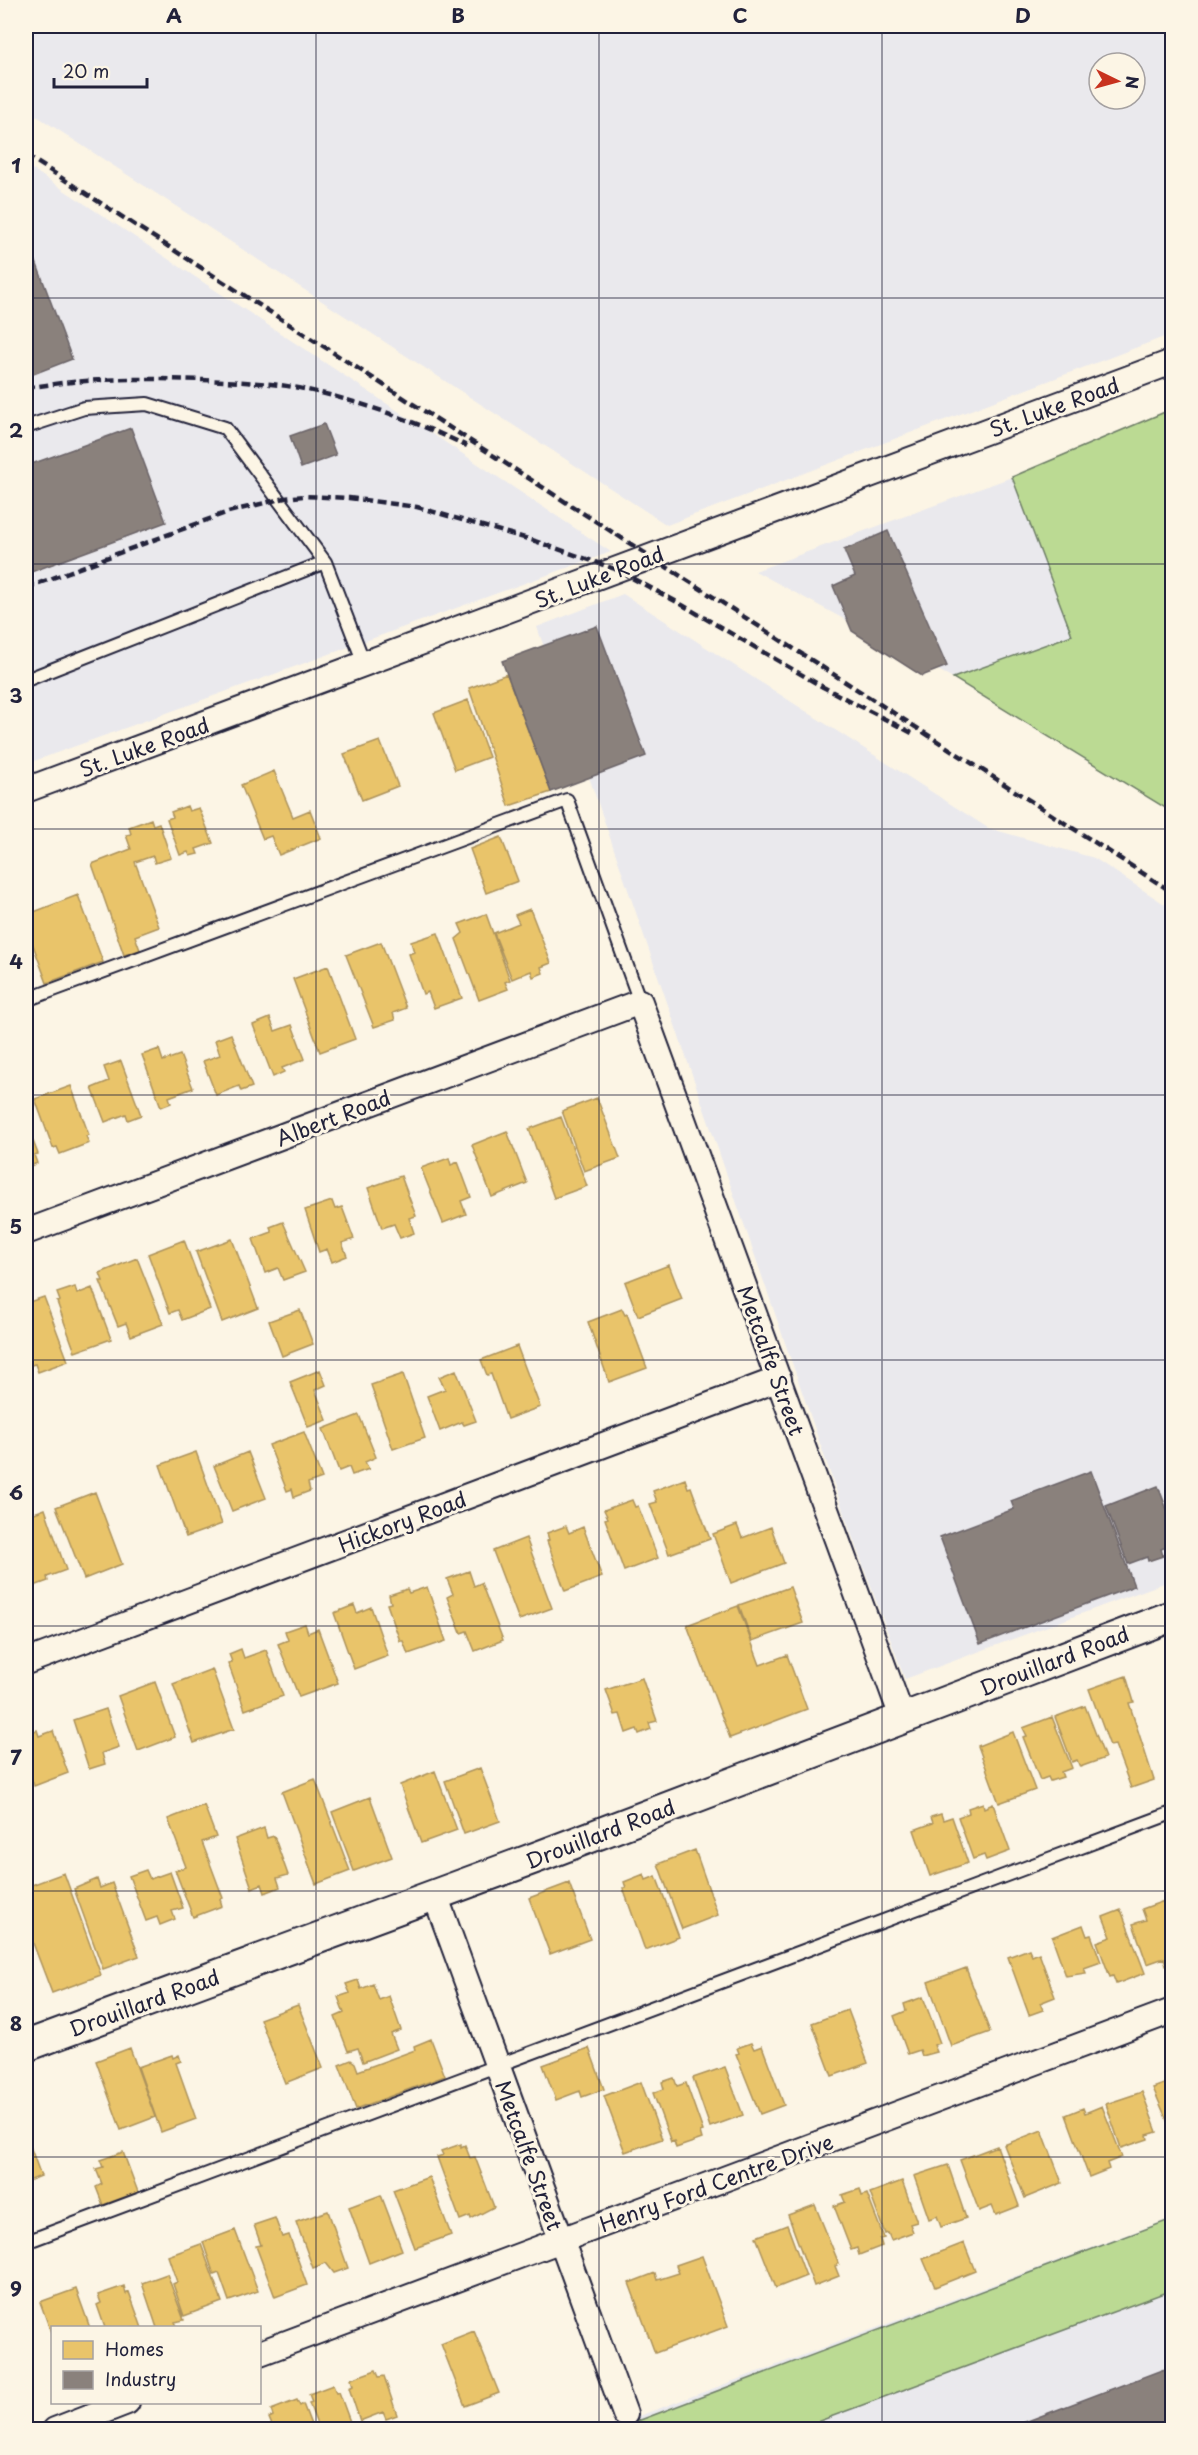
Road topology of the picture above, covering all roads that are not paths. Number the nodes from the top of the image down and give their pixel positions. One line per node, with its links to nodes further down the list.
1 (1173, 362): 4 (street, St. Luke Road)
2 (26, 427): 3 (lane)
3 (325, 562): 4 (lane); 5 (lane)
4 (364, 663): 6 (street, St. Luke Road)
5 (26, 680)
6 (26, 790)
7 (26, 1000): 8 (lane)
8 (640, 1002): 9 (street, Albert Road); 10 (street, Metcalfe Street)
9 (26, 1232)
10 (779, 1379): 12 (street, Hickory Road); 13 (street, Metcalfe Street)
11 (1173, 1616): 13 (street, Drouillard Road)
12 (26, 1662)
13 (902, 1717): 15 (street, Drouillard Road)
14 (1173, 1813): 18 (lane)
15 (435, 1895): 17 (street, Drouillard Road); 18 (street, Metcalfe Street)
16 (1173, 2011): 19 (street, Henry Ford Centre Drive)
17 (26, 2046)
18 (498, 2066): 19 (street, Metcalfe Street); 20 (lane)
19 (561, 2240): 21 (street, Henry Ford Centre Drive); 23 (street, Metcalfe Street)
20 (26, 2242)
21 (261, 2353)
22 (124, 2404): 24 (street)
23 (626, 2414)
24 (55, 2430)

